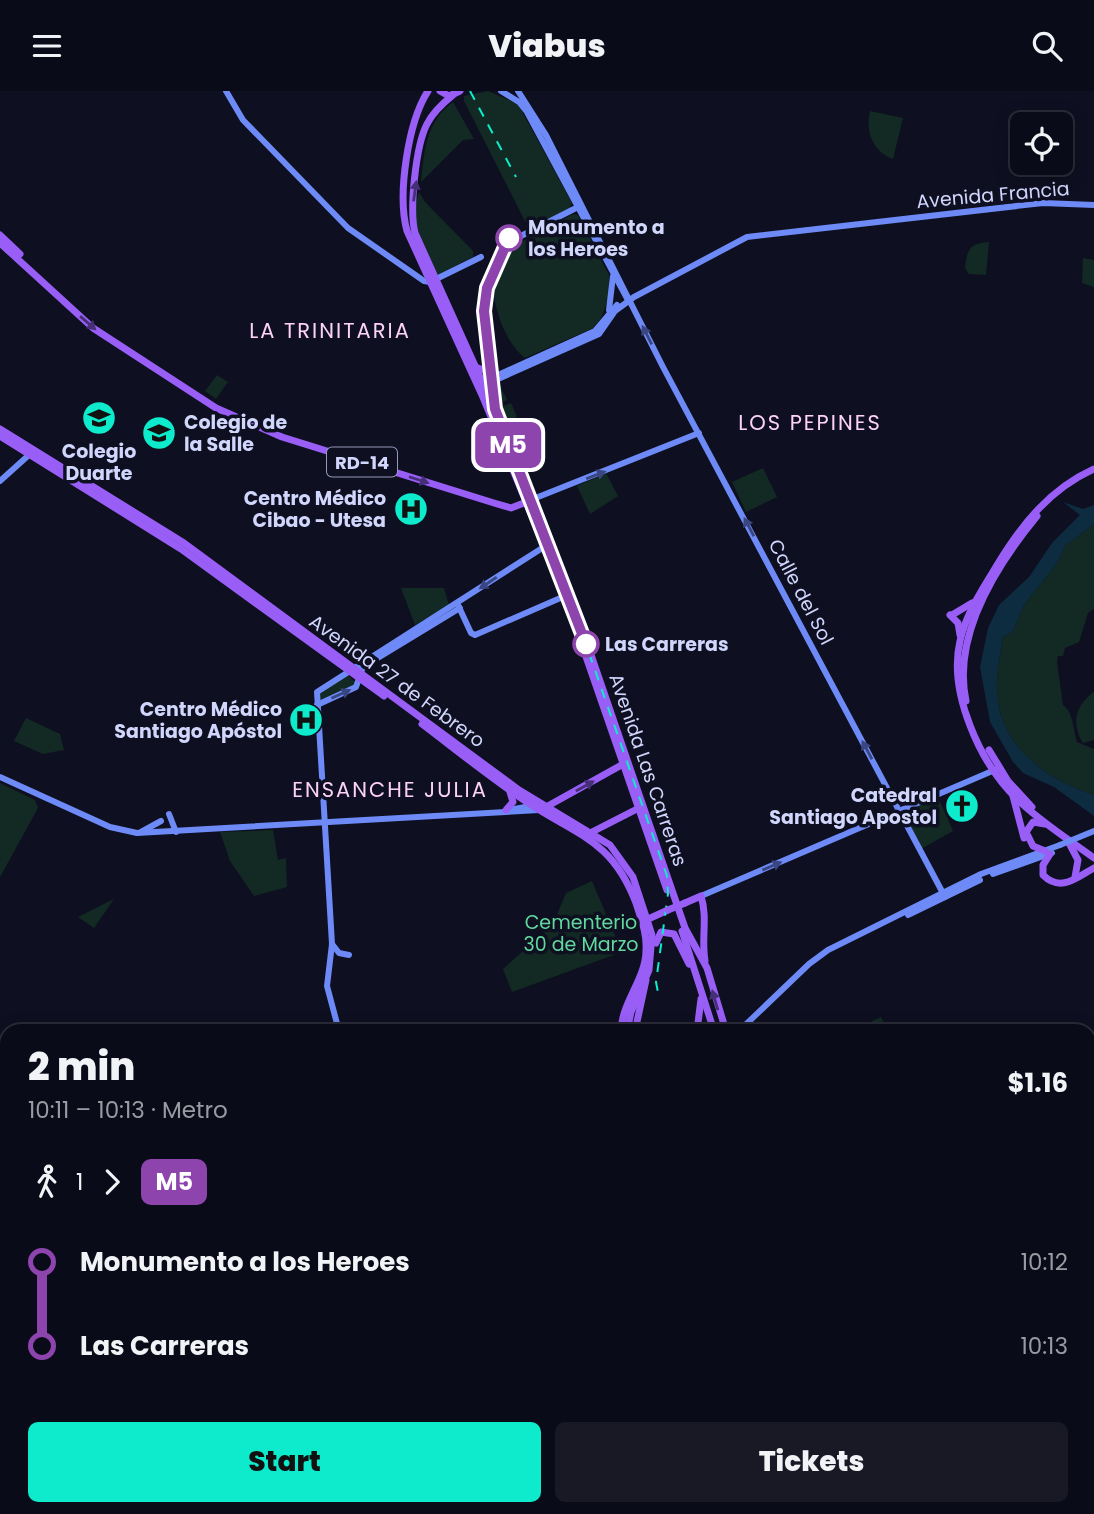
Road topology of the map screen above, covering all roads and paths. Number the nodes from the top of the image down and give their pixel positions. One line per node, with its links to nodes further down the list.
1 (226, 91): 16 (main road)
2 (440, 91): 5 (main road)
3 (501, 91): 7 (main road, Calle del Sol)
4 (518, 91): 7 (main road, Calle del Sol)
5 (459, 92): 16 (main road, Avenida Las Carreras, one-way to 5)
6 (426, 93): 16 (main road, Avenida Las Carreras)
7 (543, 136): 9 (main road, Calle del Sol)
8 (1094, 205): 17 (main road, Avenida Francia)
9 (580, 206): 11 (main road); 15 (main road, Calle del Sol); 17 (main road, Calle del Sol)
10 (0, 235): 14 (main road, RD-14)
11 (515, 239)
12 (0, 243): 14 (main road, RD-14)
13 (481, 257): 16 (main road)
14 (33, 271): 28 (main road, RD-14, one-way to 28)
15 (612, 271): 17 (main road, Calle del Sol); 18 (main road)
16 (433, 281): 19 (main road, Avenida Las Carreras); 21 (main road, Avenida Las Carreras)
17 (630, 299): 18 (main road); 21 (main road); 23 (main road, Calle del Sol, one-way to 17)
18 (609, 311): 20 (main road)
19 (476, 366): 20 (main road); 21 (main road, Avenida Las Carreras)
20 (497, 375): 21 (main road)
21 (481, 385): 28 (main road, Avenida Las Carreras)
22 (0, 429): 34 (main road, Avenida 27 de Febrero)
23 (699, 433): 28 (main road, one-way to 23); 45 (main road, Calle del Sol, one-way to 23)
24 (0, 436): 25 (main road, Avenida 27 de Febrero)
25 (30, 454): 27 (main road); 34 (main road, Avenida 27 de Febrero)
26 (1094, 469): 31 (main road)
27 (0, 481)
28 (530, 501): 29 (main road, Avenida Las Carreras)
29 (548, 545): 30 (main road, Avenida Las Carreras); 32 (main road, one-way to 32); 36 (main road, Avenida Las Carreras)
30 (565, 596): 32 (main road); 36 (main road, Avenida Las Carreras)
31 (979, 601): 33 (main road); 33 (main road); 33 (main road)
32 (459, 605): 34 (main road)
33 (964, 640): 37 (main road)
34 (356, 672): 35 (main road, one-way to 34); 35 (main road); 39 (main road, Avenida 27 de Febrero); 42 (main road, Avenida 27 de Febrero)
35 (317, 705): 49 (main road)
36 (626, 763): 41 (main road, one-way to 36); 43 (main road, Avenida Las Carreras); 68 (main road, Avenida Las Carreras)
37 (996, 769): 40 (main road); 45 (main road); 58 (main road)
38 (0, 777): 53 (main road)
39 (508, 789): 42 (main road, Avenida 27 de Febrero); 44 (main road)
40 (1013, 795): 50 (main road); 55 (main road)
41 (559, 801): 42 (main road); 47 (main road)
42 (540, 807): 44 (main road); 47 (main road, Avenida 27 de Febrero); 63 (main road, Avenida 27 de Febrero)
43 (639, 808): 52 (main road); 65 (main road, Avenida Las Carreras)
44 (503, 811): 49 (main road)
45 (900, 812): 61 (main road, Calle del Sol); 62 (main road, one-way to 45)
46 (169, 814): 51 (main road)
47 (559, 814): 52 (main road, Avenida 27 de Febrero)
48 (161, 821): 53 (main road)
49 (324, 823): 51 (main road); 64 (main road)
50 (1051, 828): 56 (main road); 57 (main road)
51 (176, 832): 53 (main road)
52 (592, 832): 63 (main road, Avenida 27 de Febrero)
53 (141, 833)
54 (1094, 833): 56 (main road, bridge)
55 (1024, 838)
56 (1062, 843): 57 (main road); 58 (main road); 60 (main road)
57 (1047, 852): 60 (main road); 61 (main road)
58 (1094, 856)
59 (1094, 868): 60 (main road)
60 (1073, 879)
61 (944, 894): 79 (main road); 80 (main road)
62 (701, 896): 63 (main road, bridge); 68 (main road)
63 (645, 920): 69 (main road, Avenida 27 de Febrero)
64 (332, 944): 66 (main road); 72 (main road)
65 (686, 945): 67 (main road); 70 (main road, Avenida Las Carreras)
66 (349, 955)
67 (685, 956): 69 (main road); 70 (main road)
68 (707, 968): 78 (main road, Avenida Las Carreras, one-way to 68)
69 (646, 976): 73 (main road, Avenida 27 de Febrero); 74 (main road, Avenida 27 de Febrero); 75 (main road)
70 (696, 976): 71 (main road, Avenida Las Carreras)
71 (700, 988): 76 (main road); 77 (main road, Avenida Las Carreras)
72 (337, 1024)
73 (622, 1024)
74 (628, 1024)
75 (637, 1024)
76 (697, 1024)
77 (712, 1024)
78 (724, 1024)
79 (746, 1024)
80 (754, 1024)

